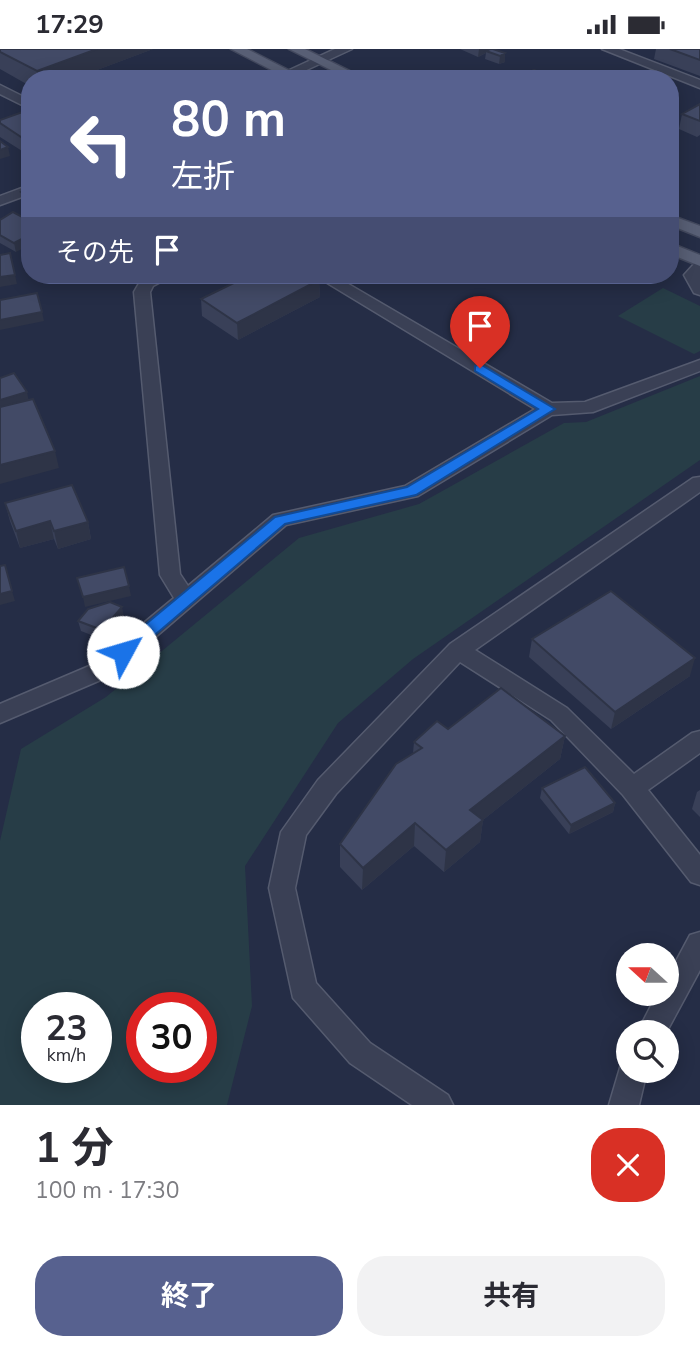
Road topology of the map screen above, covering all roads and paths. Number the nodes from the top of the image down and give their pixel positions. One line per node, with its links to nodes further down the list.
1 (237, 49): 8 (main road)
2 (295, 49): 7 (main road)
3 (346, 49): 7 (street)
4 (608, 49): 6 (street)
5 (637, 49): 6 (street)
6 (621, 54): 11 (street)
7 (319, 60): 9 (street); 10 (main road)
8 (275, 70)
9 (301, 70)
10 (341, 70)
11 (663, 70)
12 (679, 76): 13 (street)
13 (700, 84)
14 (0, 89): 15 (street)
15 (21, 100)
16 (21, 193): 17 (street)
17 (0, 201)
18 (679, 223): 19 (main road)
19 (700, 232)
20 (679, 252): 21 (main road)
21 (700, 261)
22 (700, 267): 25 (street)
23 (147, 284): 29 (street)
24 (337, 284): 27 (street)
25 (700, 289)
26 (700, 365): 27 (street)
27 (548, 409): 29 (street)
28 (700, 483): 30 (street)
29 (187, 601): 31 (street)
30 (458, 650): 33 (street); 38 (street)
31 (0, 714)
32 (700, 740): 33 (street)
33 (632, 788): 34 (street)
34 (700, 874)
35 (700, 944): 36 (street)
36 (658, 1020)
37 (629, 1083): 39 (street)
38 (438, 1105)
39 (624, 1105)

